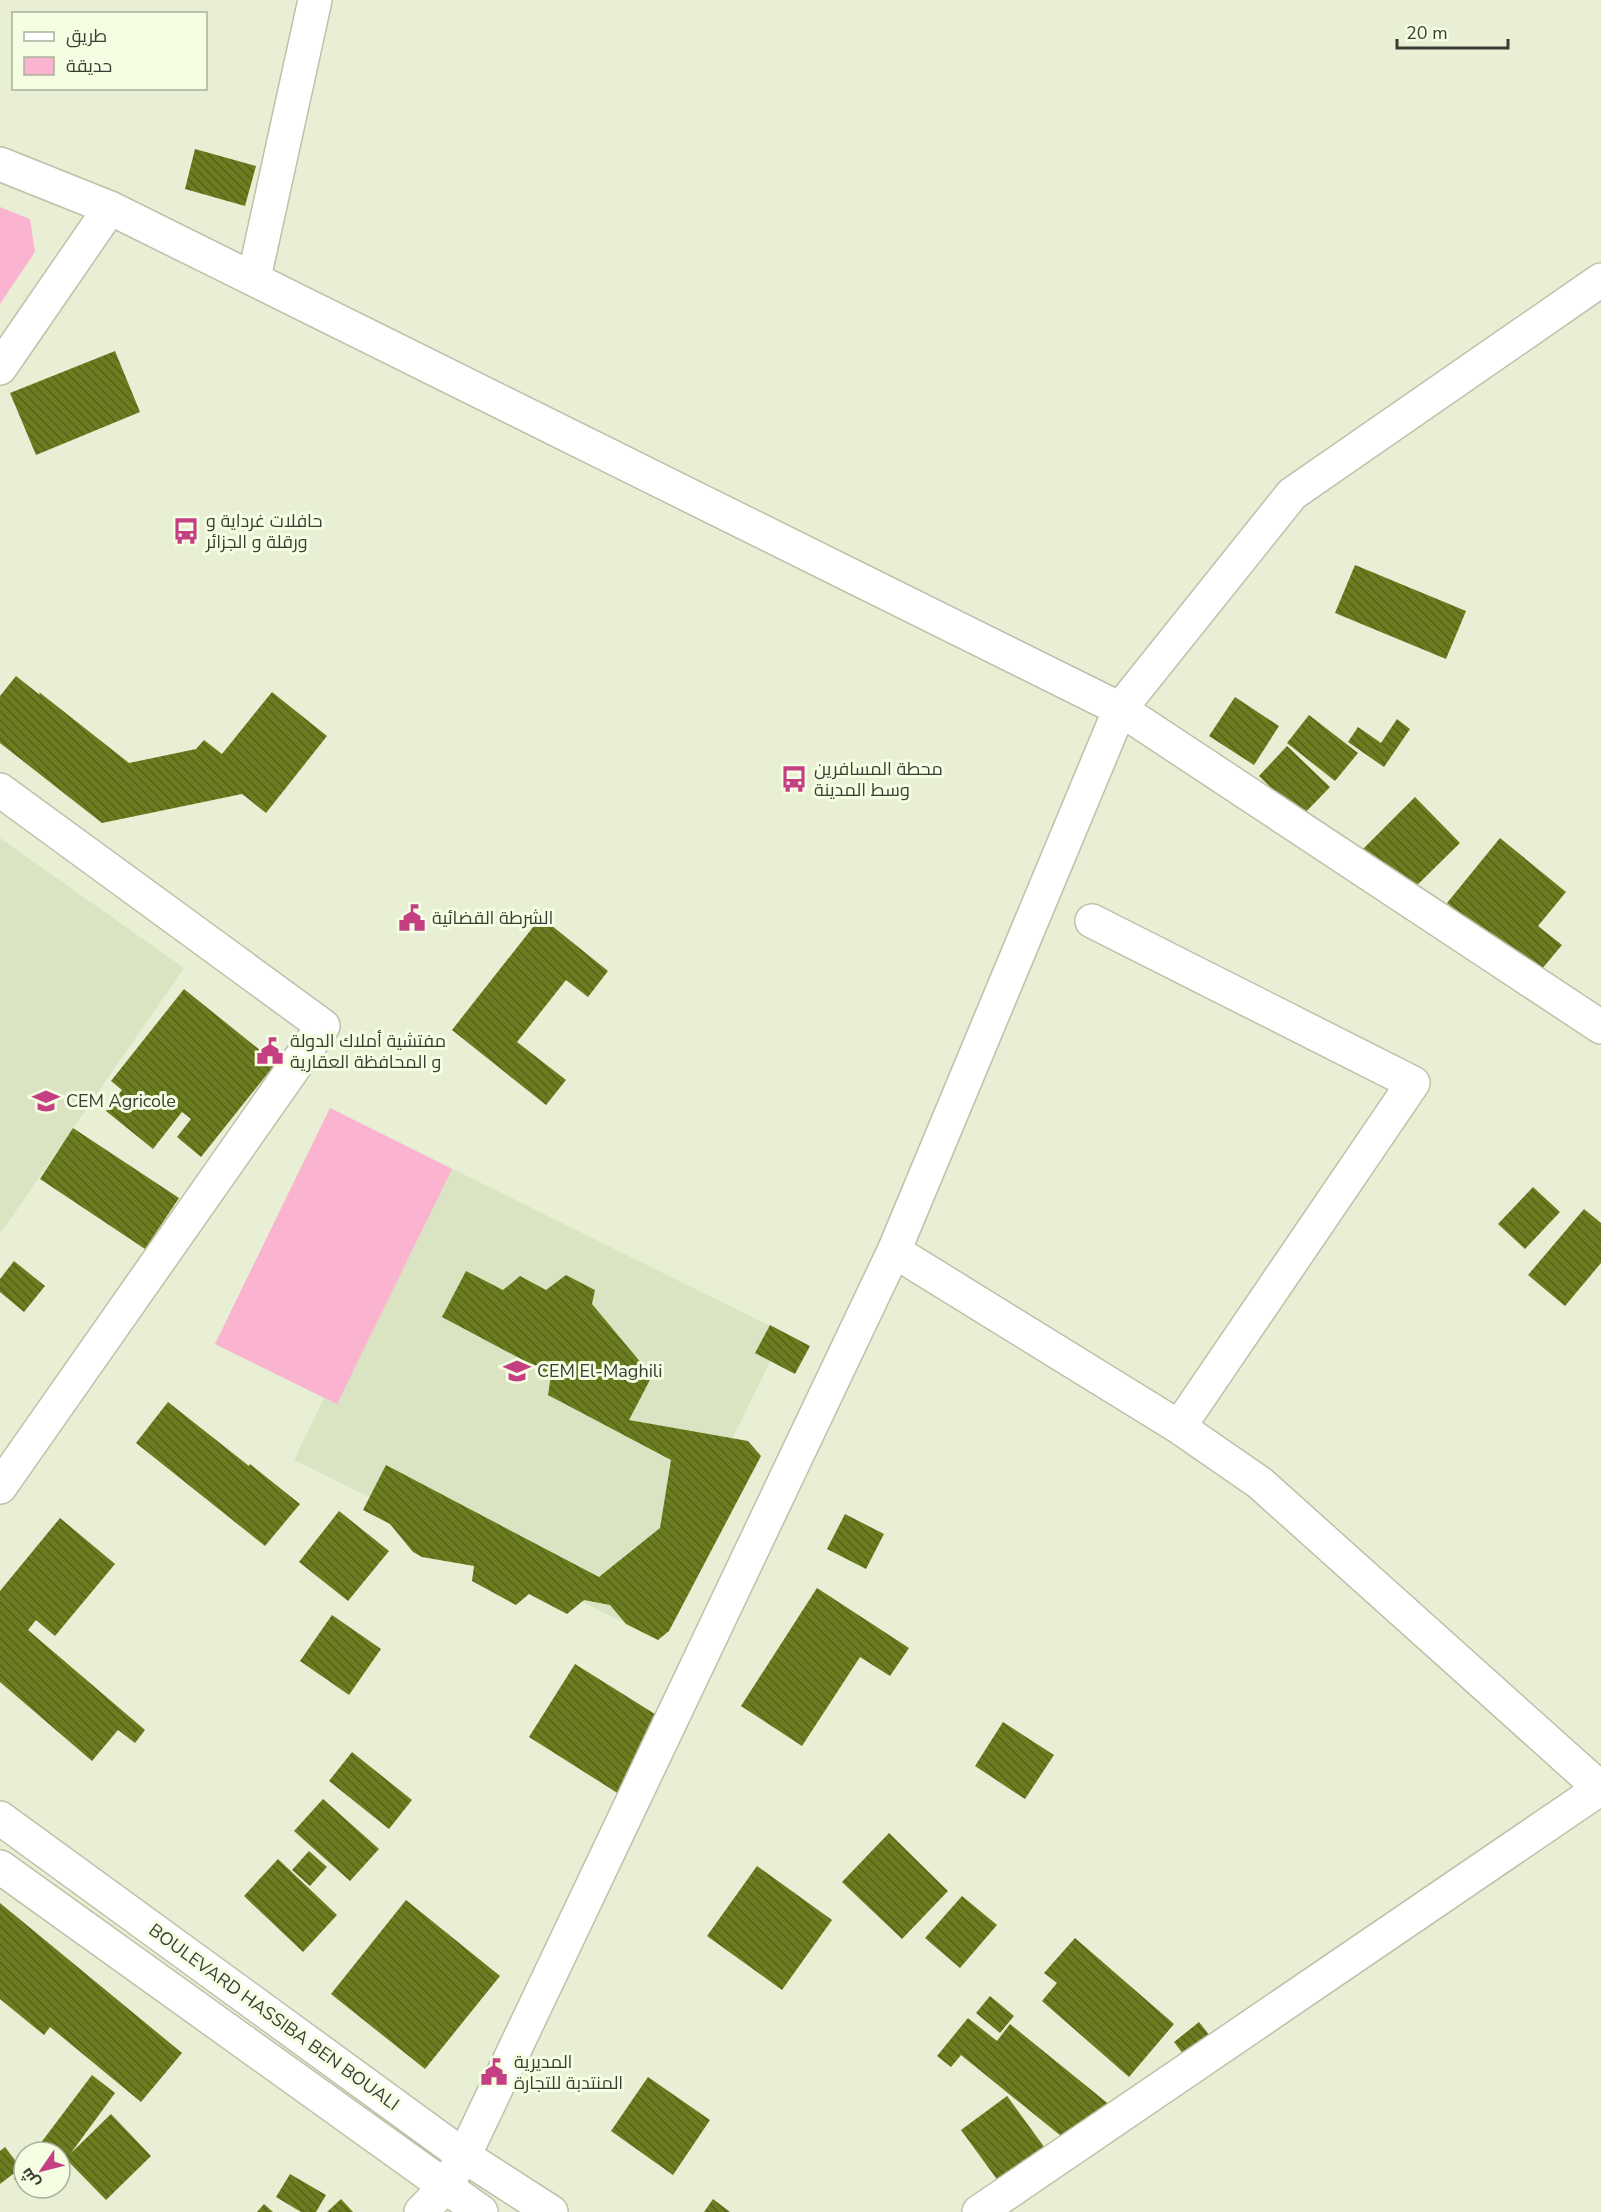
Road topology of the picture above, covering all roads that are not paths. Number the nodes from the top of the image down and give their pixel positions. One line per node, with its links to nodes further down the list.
1 (315, 0): 4 (street)
2 (0, 164): 3 (street)
3 (110, 208): 4 (street); 6 (street)
4 (254, 278): 7 (street)
5 (1601, 280): 7 (street)
6 (0, 368)
7 (1120, 709): 10 (street); 11 (street)
8 (0, 790): 13 (street)
9 (1092, 921): 12 (street)
10 (1601, 1027)
11 (894, 1251): 12 (street); 17 (street)
12 (1179, 1426): 14 (street)
13 (0, 1487)
14 (1601, 1788): 22 (street)
15 (0, 1818): 17 (street, BOULEVARD HASSIBA BEN BOUALI)
16 (0, 1867): 18 (street)
17 (464, 2156): 18 (street); 21 (street, BOULEVARD HASSIBA BEN BOUALI)
18 (445, 2187): 19 (street); 20 (street)
19 (420, 2212)
20 (481, 2212)
21 (551, 2212)
22 (979, 2212)

